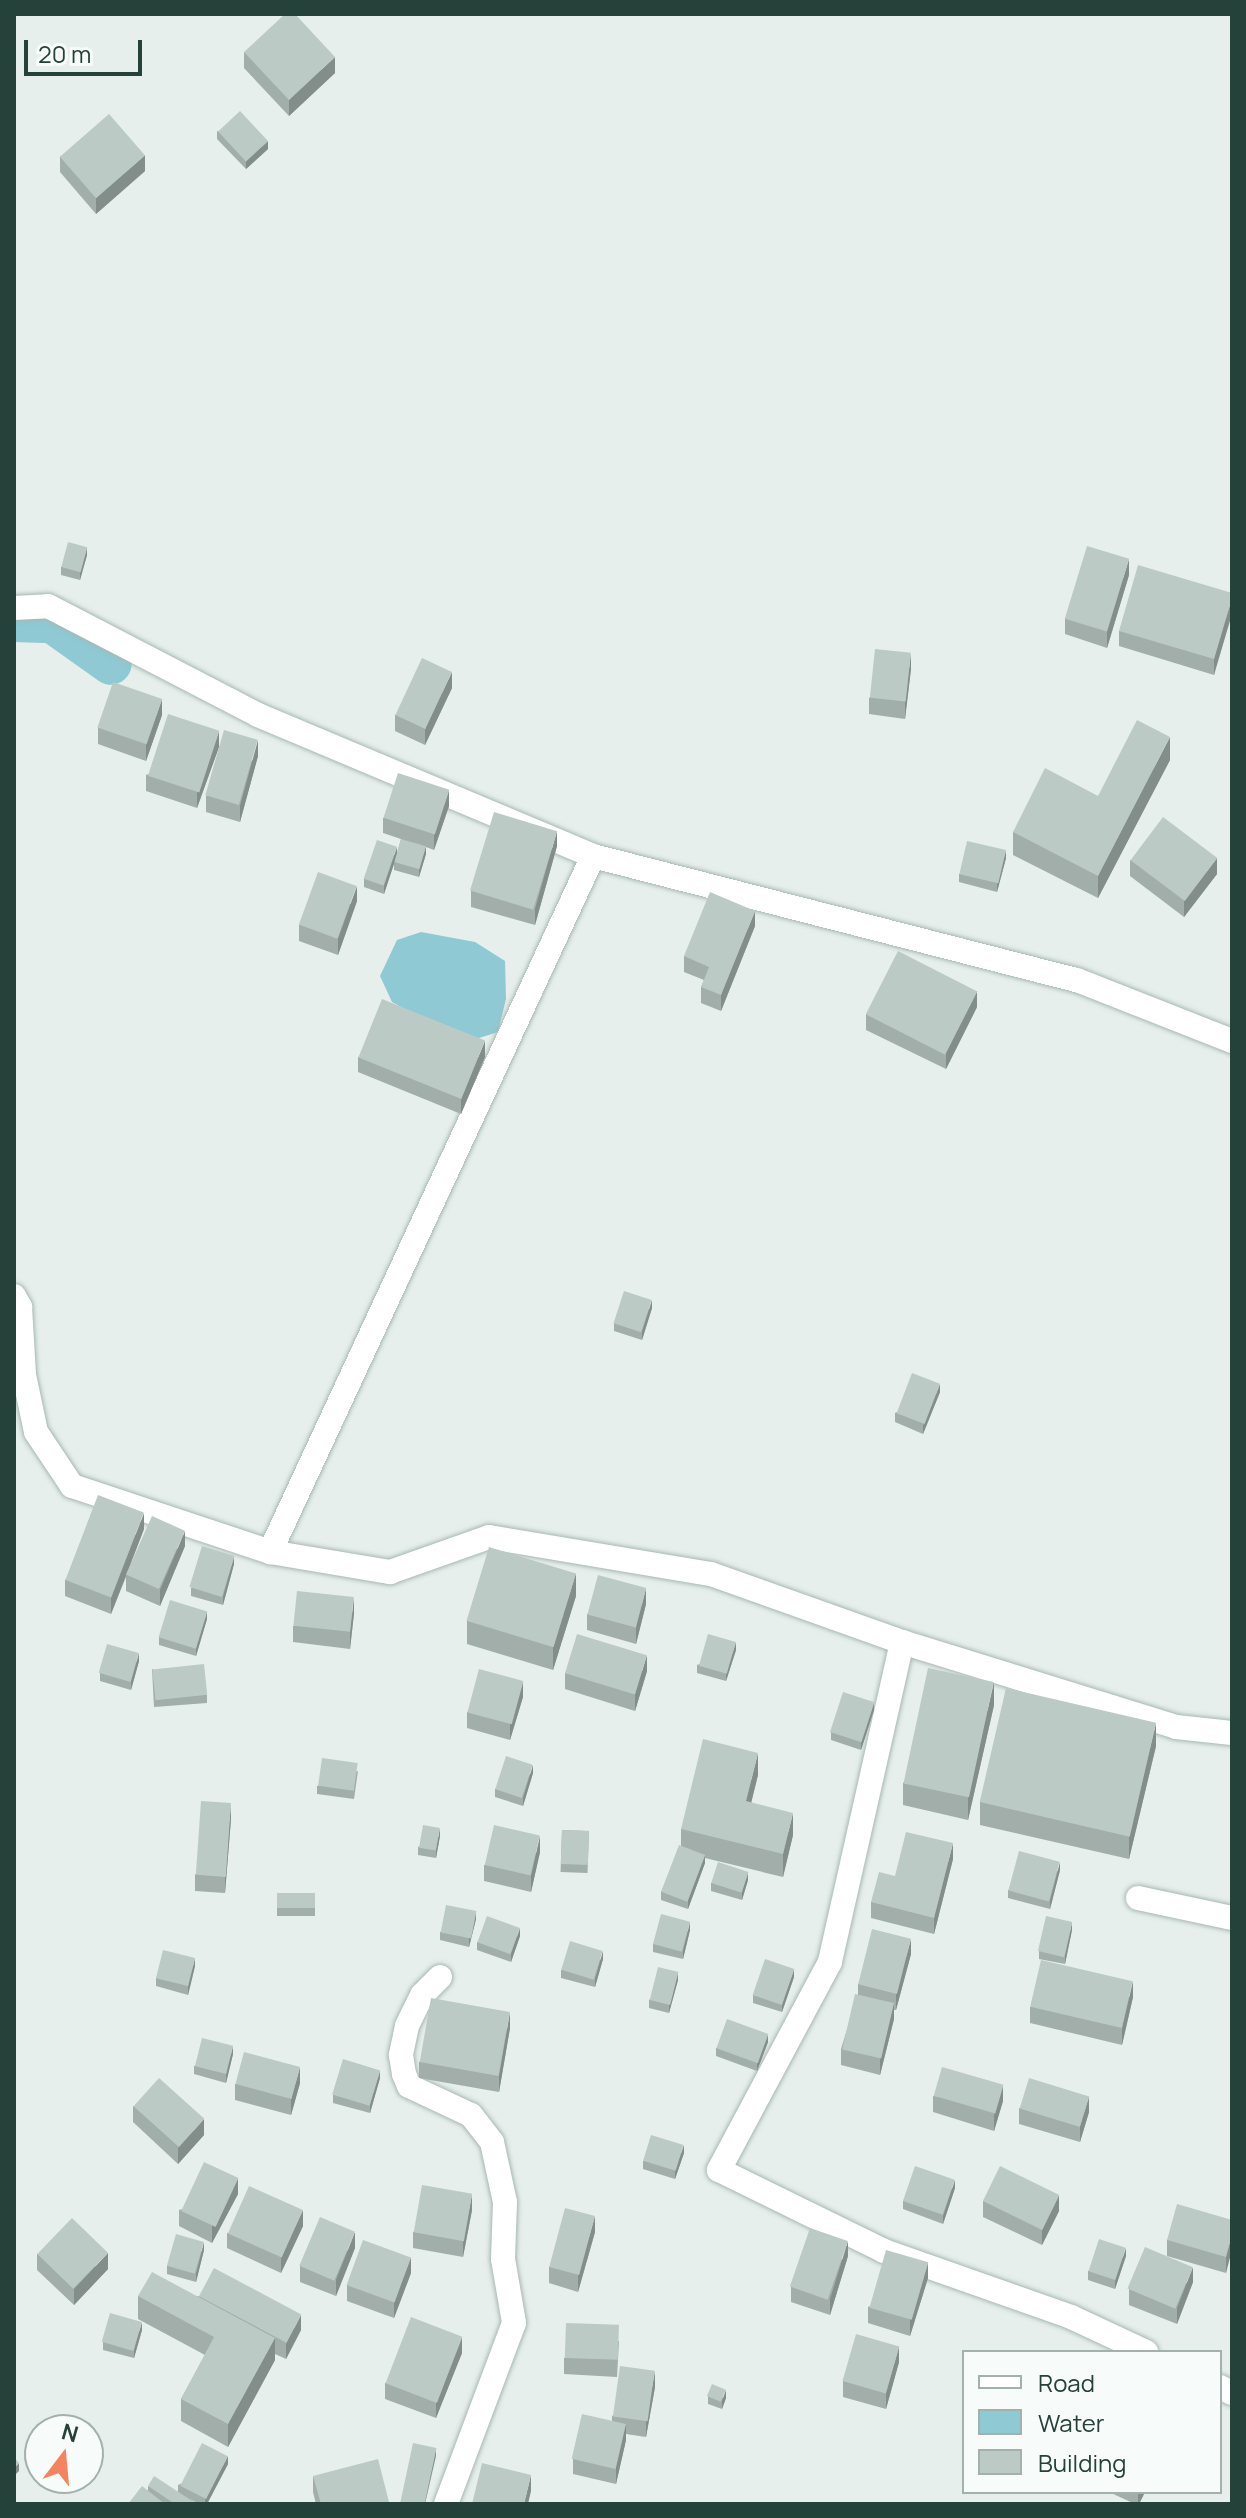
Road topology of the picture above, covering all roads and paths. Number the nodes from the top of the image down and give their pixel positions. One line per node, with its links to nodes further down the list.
1 (14, 608): 2 (street)
2 (593, 856): 3 (street); 5 (street)
3 (1232, 1041)
4 (14, 1296): 5 (street)
5 (270, 1552): 6 (street)
6 (902, 1642): 7 (street); 11 (street)
7 (1232, 1733)
8 (1138, 1898): 9 (street)
9 (1232, 1918)
10 (440, 1977): 12 (street)
11 (1142, 2350)
12 (446, 2504)

